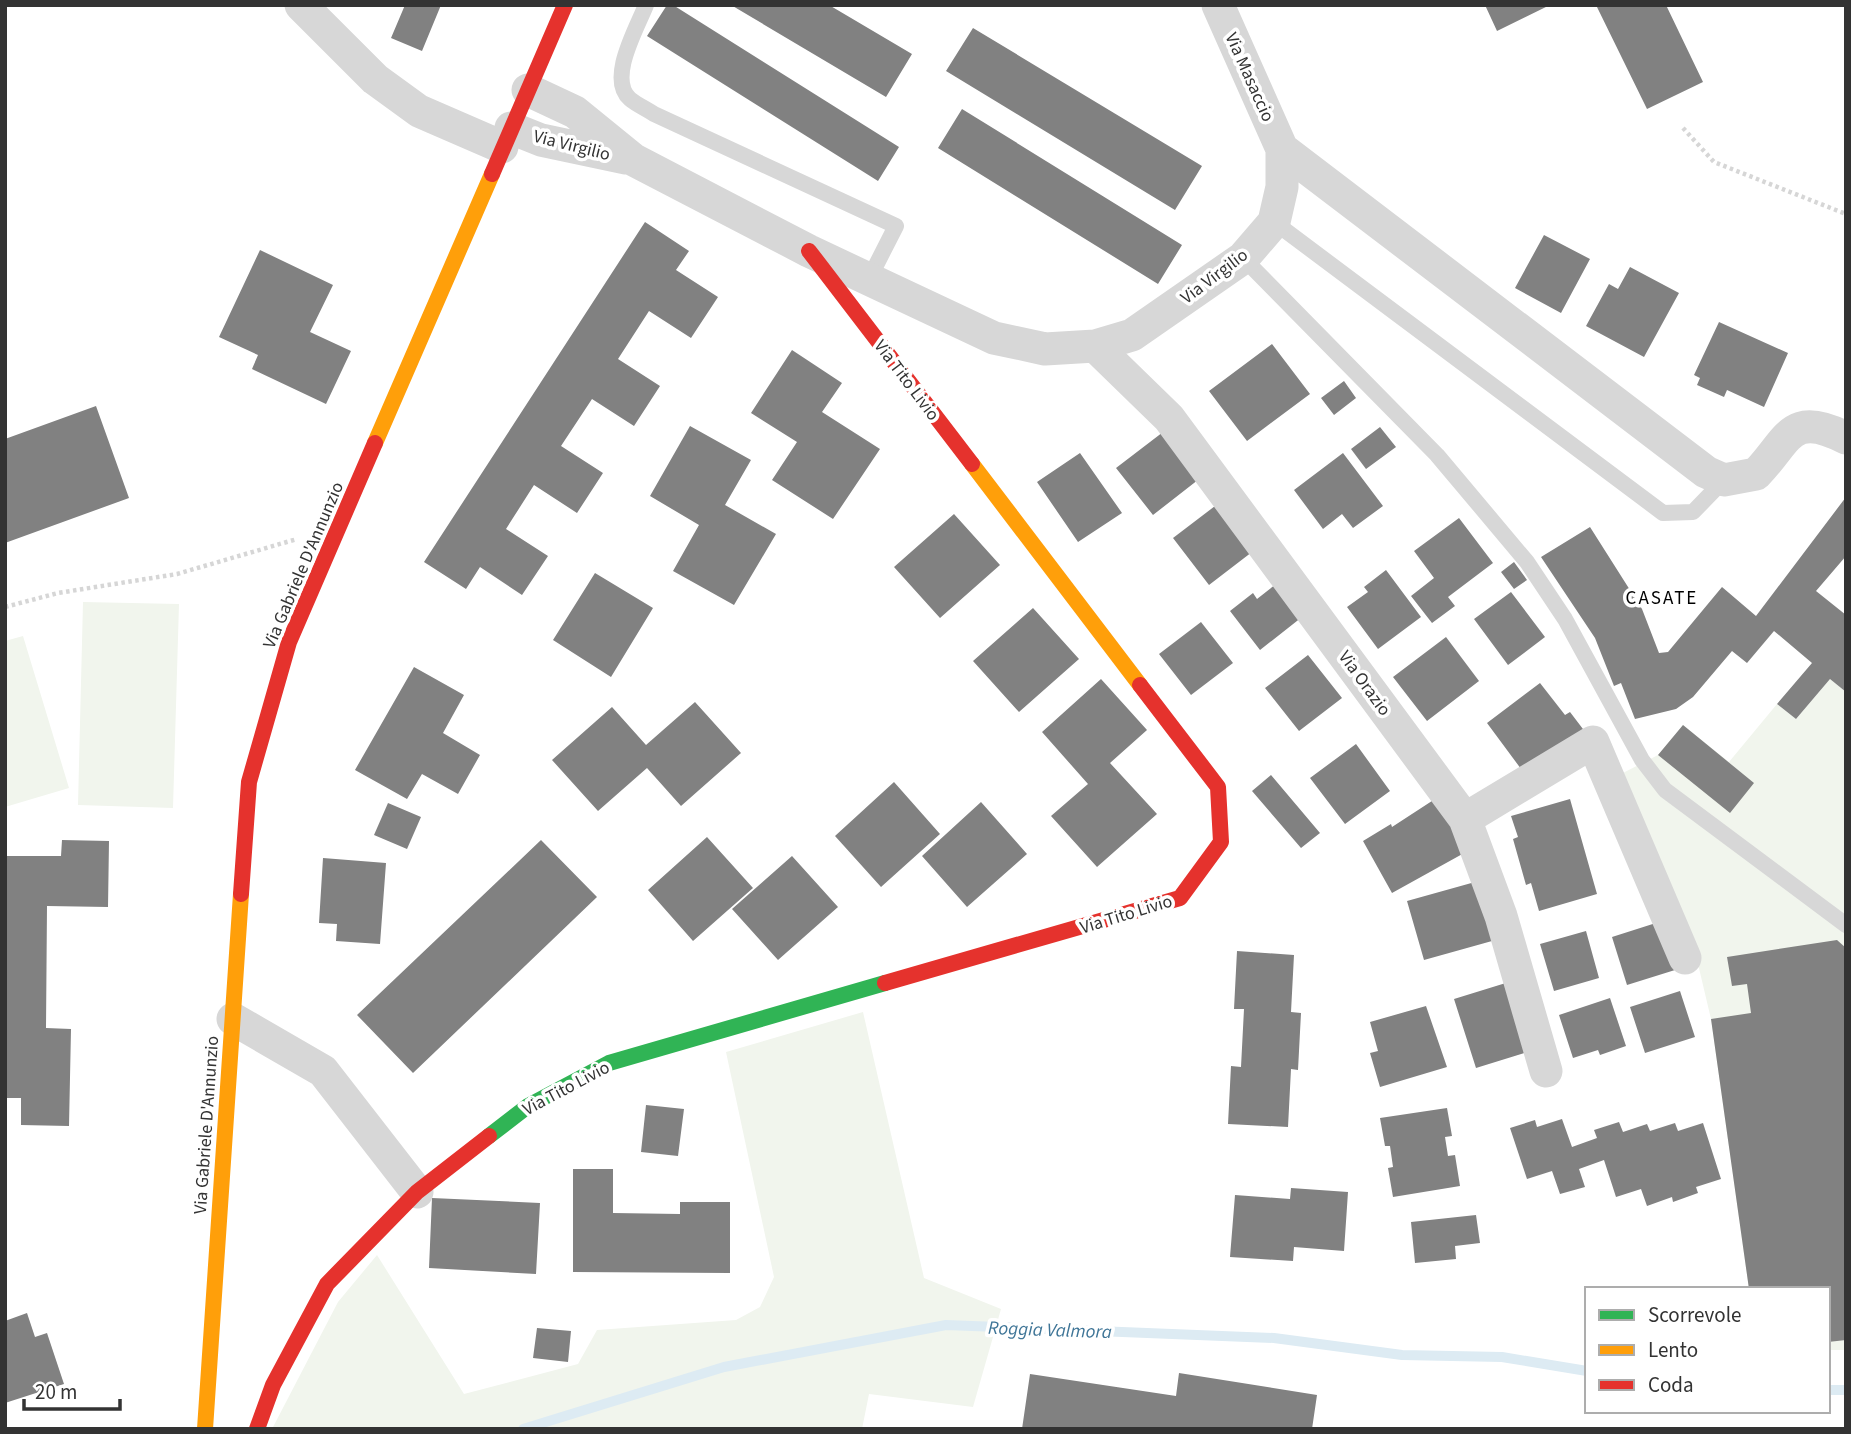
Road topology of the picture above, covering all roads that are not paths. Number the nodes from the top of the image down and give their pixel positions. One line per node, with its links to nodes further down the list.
1 (301, 5): 6 (street, Via Virgilio)
2 (565, 5): 5 (street, Via Gabriele D'Annunzio)
3 (646, 5): 12 (lane)
4 (1218, 5): 7 (street, Via Masaccio)
5 (528, 90): 6 (street, Via Gabriele D'Annunzio); 8 (street, Via Virgilio)
6 (506, 137): 8 (street, Via Virgilio); 19 (street, Via Gabriele D'Annunzio)
7 (1282, 149): 9 (street, Via Virgilio); 15 (street)
8 (634, 160): 10 (street, Via Virgilio)
9 (1274, 222): 11 (street, Via Virgilio); 15 (lane)
10 (809, 251): 12 (street, Via Virgilio); 21 (street, Via Tito Livio)
11 (1243, 258): 13 (street, Via Virgilio); 17 (lane)
12 (869, 279): 13 (street, Via Virgilio)
13 (1095, 346): 16 (street, Via Orazio)
14 (1846, 438): 15 (street)
15 (1724, 480)
16 (1465, 819): 18 (street); 20 (street, Via Orazio)
17 (1846, 925)
18 (1685, 958)
19 (233, 1019): 21 (street); 22 (street, Via Gabriele D'Annunzio)
20 (1546, 1071)
21 (417, 1192): 23 (street, Via Tito Livio)
22 (205, 1429)
23 (257, 1429)

